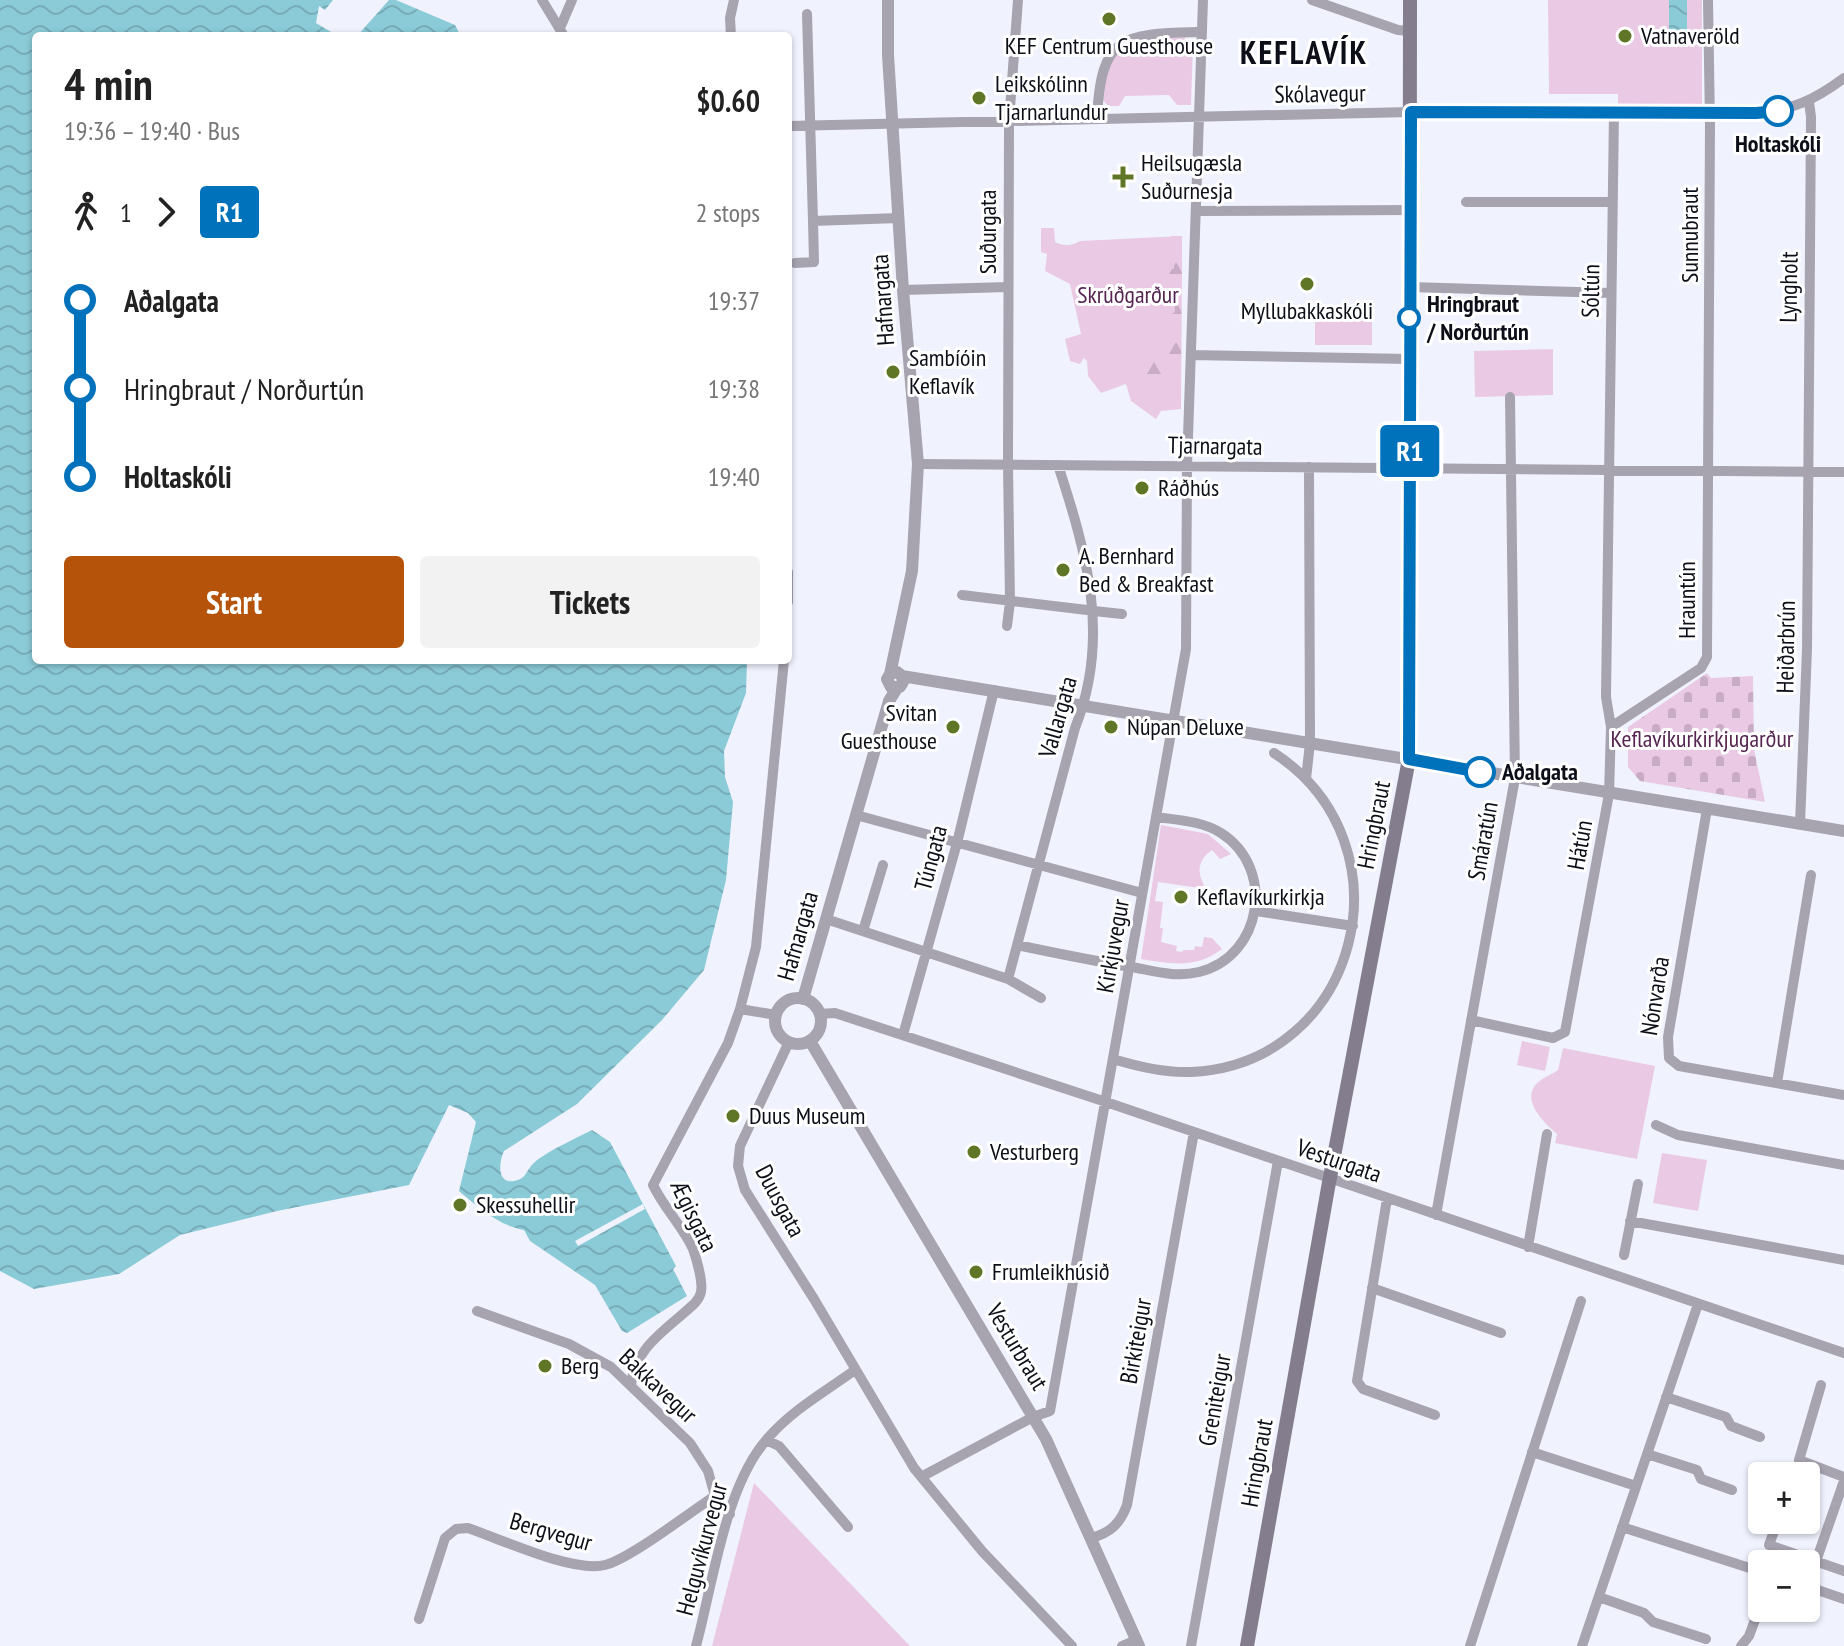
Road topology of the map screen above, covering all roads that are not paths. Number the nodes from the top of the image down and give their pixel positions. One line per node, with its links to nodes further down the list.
1 (542, 0): 12 (street)
2 (572, 0): 12 (street)
3 (734, 0): 13 (street)
4 (888, 0): 23 (street, Hafnargata)
5 (1018, 0): 22 (street, Suðurgata)
6 (1203, 0): 14 (street, Kirkjuvegur)
7 (1312, 0): 11 (street)
8 (1410, 0): 11 (main road, Hringbraut)
9 (1708, 0): 19 (street, Sunnubraut)
10 (807, 14): 25 (street)
11 (1410, 31): 17 (main road, Hringbraut)
12 (562, 32)
13 (731, 32)
14 (1201, 32): 20 (street, Kirkjuvegur); 21 (street)
15 (1844, 78): 16 (street, Skólavegur)
16 (1809, 102): 19 (street, Skólavegur); 49 (street, Lyngholt)
17 (1411, 112): 18 (street, Skólavegur); 20 (street, Skólavegur); 28 (main road, Hringbraut)
18 (1614, 112): 19 (street, Skólavegur); 27 (street, Sóltún)
19 (1710, 112): 48 (street, Sunnubraut)
20 (1199, 116): 21 (street, Skólavegur); 29 (street, Kirkjuvegur)
21 (1097, 119): 22 (street, Skólavegur)
22 (1009, 122): 23 (street, Skólavegur); 33 (street, Suðurgata)
23 (893, 125): 25 (street, Skólavegur); 30 (street, Hafnargata)
24 (792, 126): 25 (street, Skólavegur)
25 (811, 126): 31 (street)
26 (1466, 202): 27 (street)
27 (1612, 202): 36 (street, Sóltún)
28 (1410, 210): 29 (street); 34 (main road, Hringbraut)
29 (1197, 211): 37 (street, Kirkjuvegur)
30 (899, 218): 31 (street); 35 (street, Hafnargata)
31 (813, 221): 32 (street)
32 (795, 263)
33 (1008, 287): 35 (street); 41 (street, Suðurgata)
34 (1410, 287): 36 (street); 38 (main road, Hringbraut)
35 (903, 290): 40 (street, Hafnargata)
36 (1611, 293): 47 (street, Sóltún)
37 (1191, 355): 38 (street); 43 (street, Kirkjuvegur)
38 (1410, 359): 45 (main road, Hringbraut)
39 (1510, 397): 46 (street)
40 (918, 464): 41 (street, Tjarnargata); 57 (street, Hafnargata)
41 (1008, 465): 42 (street, Tjarnargata); 52 (street)
42 (1058, 465): 43 (street, Tjarnargata); 53 (street, Vallargata)
43 (1187, 466): 44 (street, Tjarnargata); 60 (street, Kirkjuvegur)
44 (1309, 467): 45 (street, Tjarnargata); 62 (street)
45 (1410, 468): 46 (street, Tjarnargata); 64 (main road, Hringbraut)
46 (1511, 469): 47 (street, Tjarnargata); 65 (street, Smáratún)
47 (1609, 470): 48 (street, Tjarnargata); 61 (street, Hátún)
48 (1708, 471): 49 (street, Tjarnargata); 61 (street, Hrauntún)
49 (1809, 472): 50 (street, Tjarnargata); 71 (street, Heiðarbrún)
50 (1844, 472)
51 (962, 595): 52 (street)
52 (1010, 602): 53 (street); 55 (street)
53 (1090, 611): 54 (street); 59 (street, Vallargata)
54 (1122, 614)
55 (1007, 626)
56 (784, 664): 88 (street, Ægisgata)
57 (896, 680): 58 (street); 69 (street, Hafnargata)
58 (994, 690): 59 (street); 73 (street, Túngata)
59 (1084, 705): 60 (street); 75 (street, Vallargata)
60 (1173, 721): 62 (street); 70 (street, Kirkjuvegur)
61 (1611, 727): 67 (street, Hátún)
62 (1310, 743): 64 (street); 66 (street)
63 (1274, 753): 66 (street)
64 (1409, 759): 65 (street); 104 (main road, Hringbraut)
65 (1515, 778): 67 (street); 91 (street, Smáratún)
66 (1306, 779): 80 (street)
67 (1609, 794): 68 (street); 91 (street, Hátún)
68 (1707, 809): 71 (street); 96 (street, Nónvarða)
69 (856, 815): 73 (street); 79 (street, Hafnargata)
70 (1156, 817): 77 (street, Kirkjuvegur); 78 (street)
71 (1800, 824): 72 (street)
72 (1844, 831)
73 (957, 843): 75 (street); 83 (street, Túngata)
74 (883, 865): 81 (street)
75 (1037, 865): 77 (street); 82 (street, Vallargata)
76 (1811, 875): 96 (street)
77 (1142, 893): 84 (street, Kirkjuvegur)
78 (1256, 911): 80 (street); 84 (street)
79 (826, 919): 81 (street); 87 (street, Hafnargata)
80 (1353, 926): 95 (street)
81 (863, 931): 83 (street)
82 (1017, 945): 84 (street); 85 (street, Vallargata)
83 (926, 952): 85 (street); 92 (street, Túngata)
84 (1129, 967): 95 (street, Kirkjuvegur)
85 (1008, 979): 86 (street)
86 (1041, 998)
87 (803, 999): 89 (street); 90 (street)
88 (740, 1009): 90 (street); 119 (street, Ægisgata)
89 (819, 1014): 92 (street, Vesturgata); 93 (street)
90 (776, 1015): 94 (street)
91 (1471, 1020): 107 (street, Smáratún)
92 (903, 1035): 98 (street, Vesturgata)
93 (810, 1041): 94 (street); 123 (street, Vesturbraut)
94 (789, 1042): 118 (street, Duusgata)
95 (1113, 1059): 98 (street, Kirkjuvegur)
96 (1777, 1083): 97 (street, Nónvarða)
97 (1844, 1095)
98 (1106, 1102): 100 (street, Vesturgata); 123 (street, Kirkjuvegur)
99 (1656, 1125): 103 (street)
100 (1194, 1132): 102 (street, Vesturgata); 137 (street, Birkiteigur)
101 (1547, 1134): 109 (street)
102 (1278, 1161): 104 (street, Vesturgata); 153 (street, Greniteigur)
103 (1844, 1165)
104 (1330, 1179): 106 (street, Vesturgata); 154 (main road, Hringbraut)
105 (1638, 1184): 108 (street)
106 (1387, 1199): 107 (street, Vesturgata); 112 (street)
107 (1436, 1215): 109 (street, Vesturgata)
108 (1630, 1221): 110 (street); 111 (street)
109 (1528, 1247): 114 (street, Vesturgata)
110 (1624, 1255)
111 (1844, 1260)
112 (1372, 1288): 116 (street); 122 (street)
113 (1581, 1301): 126 (street)
114 (1698, 1304): 117 (street, Vesturgata); 121 (street)
115 (477, 1311): 119 (street, Bakkavegur)
116 (1501, 1333)
117 (1844, 1353)
118 (855, 1370): 125 (street, Helguvíkurvegur); 128 (street, Duusgata)
119 (631, 1385): 132 (street, Bakkavegur)
120 (1821, 1385): 129 (street)
121 (1666, 1397): 124 (street); 127 (street)
122 (1435, 1415)
123 (1033, 1417): 128 (street); 137 (street, Vesturbraut)
124 (1760, 1437)
125 (766, 1440): 133 (street, Helguvíkurvegur); 134 (street)
126 (1532, 1452): 130 (street); 155 (street)
127 (1647, 1454): 130 (street); 131 (street)
128 (921, 1477): 151 (street, Duusgata)
129 (1844, 1479): 139 (street)
130 (1636, 1486): 135 (street)
131 (1732, 1490)
132 (715, 1496): 133 (street, Bakkavegur); 146 (street, Bergvegur)
133 (730, 1514): 150 (street, Helguvíkurvegur)
134 (848, 1527)
135 (1622, 1527): 141 (street); 144 (street)
136 (1773, 1534): 138 (street)
137 (1091, 1538): 149 (street, Vesturbraut)
138 (1784, 1550)
139 (1820, 1550)
140 (1820, 1562): 142 (street)
141 (1748, 1568)
142 (1844, 1571)
143 (1820, 1591): 145 (street)
144 (1599, 1597): 148 (street); 156 (street)
145 (1844, 1599)
146 (419, 1619)
147 (1754, 1622): 157 (street)
148 (1706, 1639)
149 (1138, 1643): 152 (street)
150 (696, 1646)
151 (1072, 1646)
152 (1122, 1646)
153 (1191, 1646)
154 (1247, 1646)
155 (1470, 1646)
156 (1582, 1646)
157 (1741, 1646)

